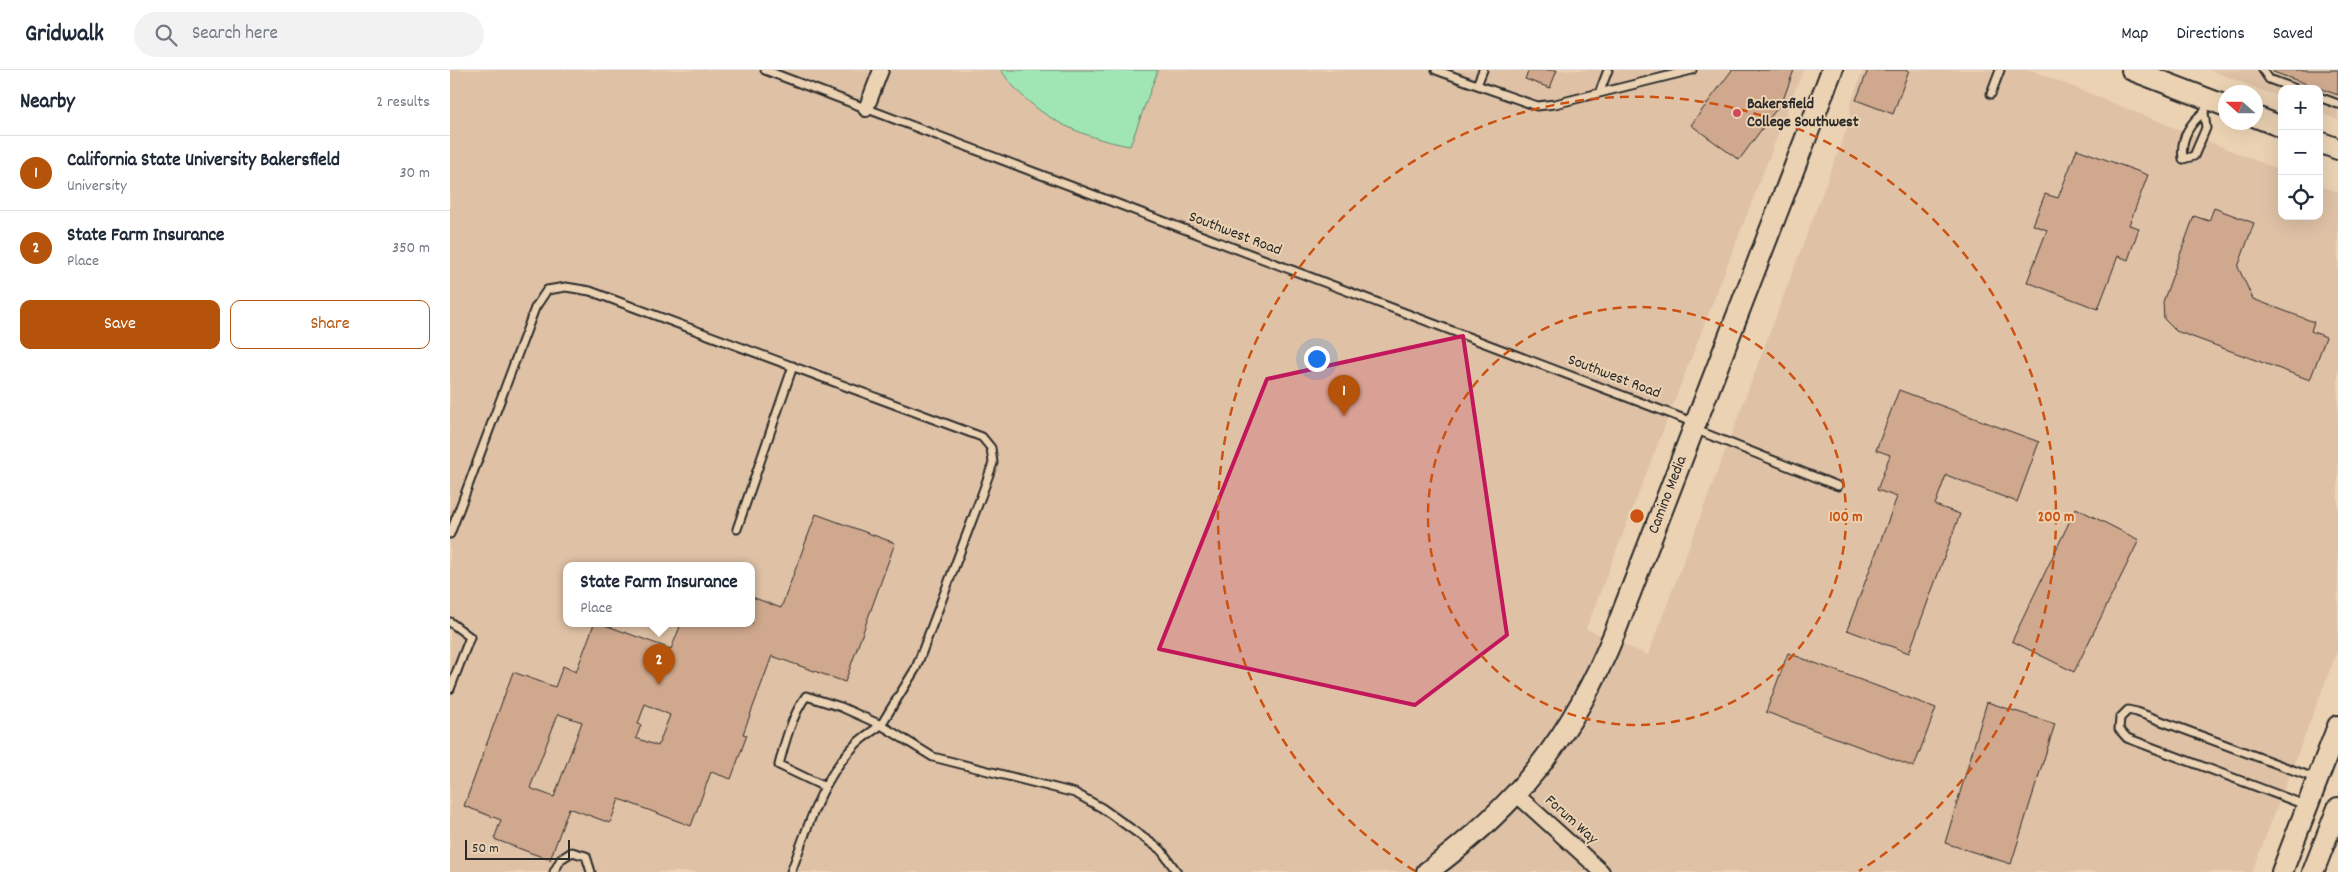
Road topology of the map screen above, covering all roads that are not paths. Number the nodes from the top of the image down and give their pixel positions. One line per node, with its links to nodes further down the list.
1 (765, 70): 18 (lane, Southwest Road)
2 (881, 70): 18 (street)
3 (1436, 70): 12 (lane)
4 (1483, 70): 12 (lane)
5 (1608, 70): 13 (lane)
6 (1692, 70): 13 (lane)
7 (1832, 70): 24 (street, Camino Media)
8 (2000, 70): 14 (lane)
9 (2132, 70): 17 (street)
10 (2263, 70): 11 (lane)
11 (2286, 85)
12 (1477, 86): 13 (lane)
13 (1600, 92)
14 (1991, 94)
15 (2323, 99): 16 (lane)
16 (2338, 104)
17 (2213, 106): 17 (lane)
18 (866, 108): 24 (lane, Southwest Road)
19 (2263, 120): 20 (street)
20 (2278, 125)
21 (2323, 143): 22 (street)
22 (2338, 149)
23 (793, 366): 26 (lane); 27 (lane); 30 (lane)
24 (1694, 426): 25 (lane, Southwest Road); 34 (street, Camino Media)
25 (1838, 486)
26 (737, 529)
27 (450, 534)
28 (450, 622): 29 (lane)
29 (450, 689)
30 (881, 725): 33 (lane); 33 (lane); 40 (lane)
31 (2338, 726): 32 (street)
32 (2317, 779): 35 (street); 35 (lane)
33 (825, 787): 39 (lane)
34 (1516, 795): 41 (street, Camino Media); 42 (street, Forum Way)
35 (2307, 806): 43 (street)
36 (2338, 808): 44 (street)
37 (554, 872): 38 (lane)
38 (591, 872)
39 (791, 872)
40 (1177, 872)
41 (1427, 872)
42 (1602, 872)
43 (2282, 872)
44 (2313, 872)

